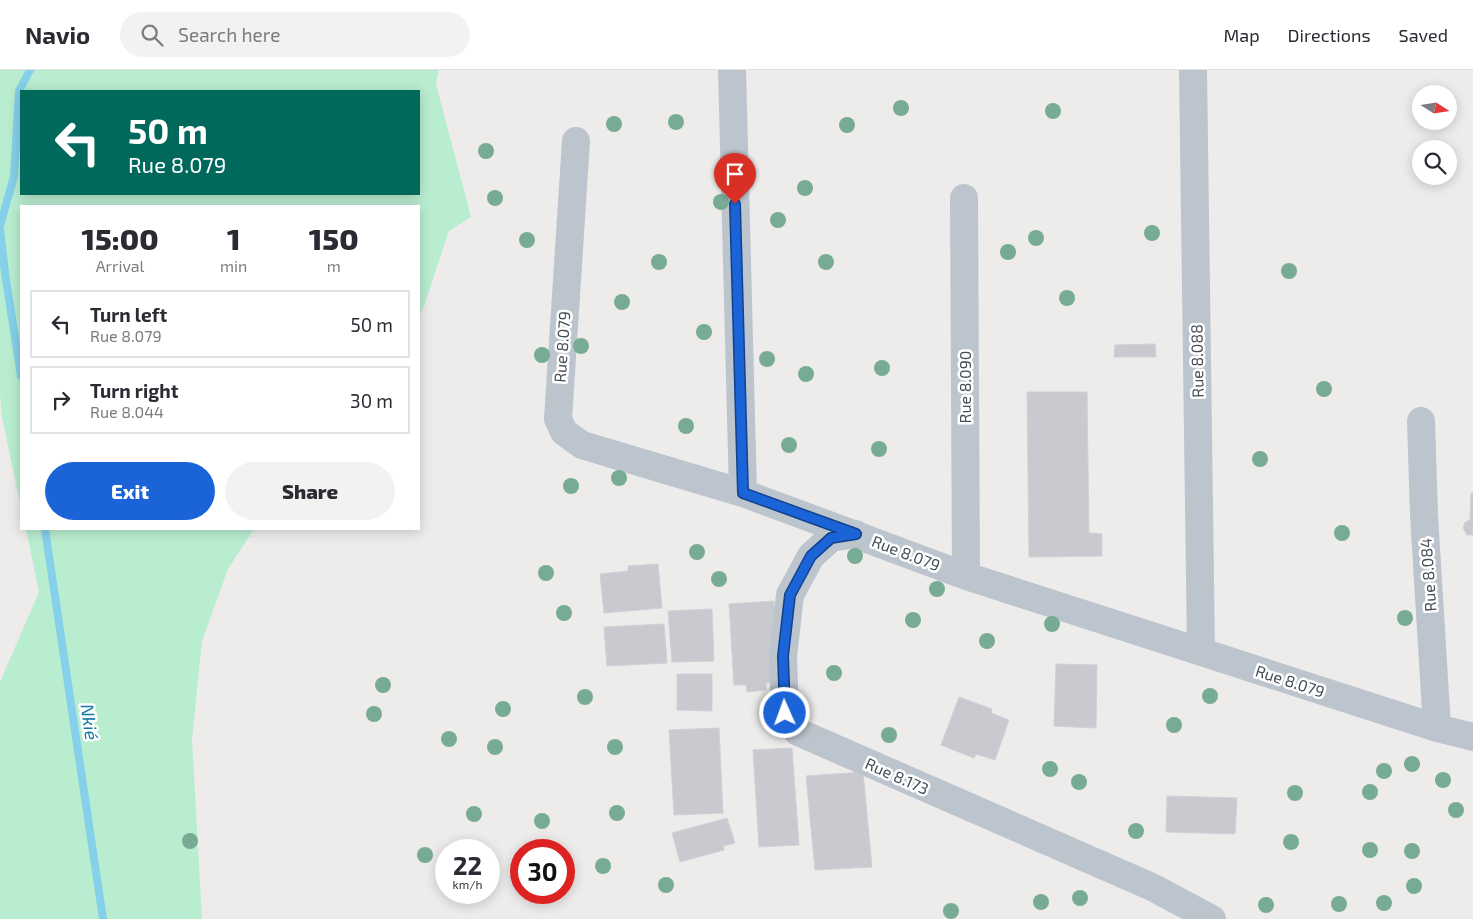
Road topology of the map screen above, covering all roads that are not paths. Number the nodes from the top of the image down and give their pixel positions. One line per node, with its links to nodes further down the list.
1 (732, 70): 6 (street)
2 (1193, 70): 9 (street, Rue 8.088)
3 (576, 141): 6 (street, Rue 8.079)
4 (964, 198): 8 (street, Rue 8.090)
5 (1421, 421): 10 (street, Rue 8.084)
6 (743, 493): 7 (street, Rue 8.079)
7 (856, 534): 8 (street, Rue 8.079); 12 (street, Rue 8.173)
8 (966, 576): 9 (street, Rue 8.079)
9 (1201, 652): 10 (street, Rue 8.079)
10 (1437, 728): 11 (street, Rue 8.079)
11 (1473, 737)
12 (1212, 919)

